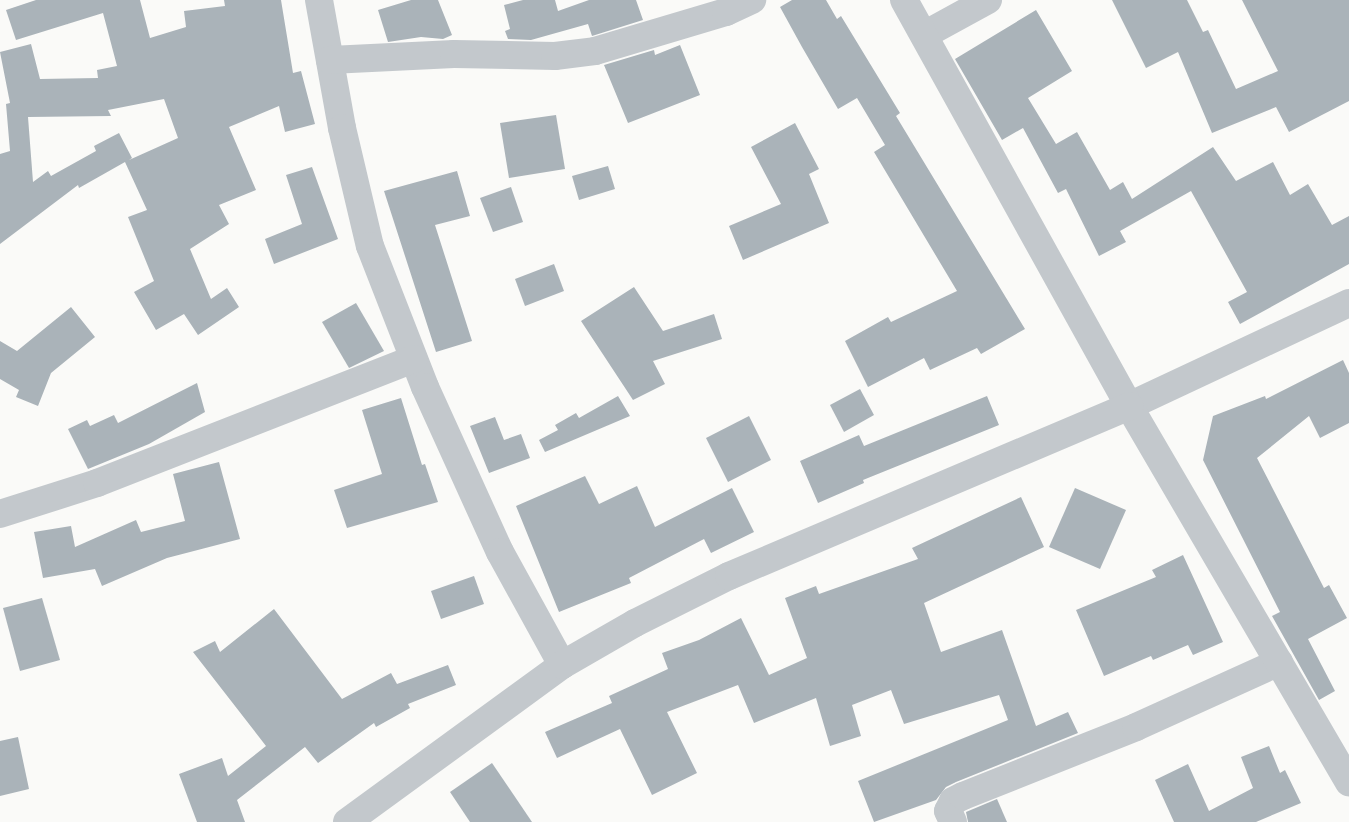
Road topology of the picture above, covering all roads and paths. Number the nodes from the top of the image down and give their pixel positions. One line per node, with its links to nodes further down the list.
1 (319, 0): 6 (street)
2 (752, 0): 6 (street)
3 (904, 0): 5 (street)
4 (988, 0): 5 (street)
5 (924, 35): 9 (street)
6 (330, 60): 8 (street)
7 (1349, 303): 9 (street)
8 (414, 359): 10 (street); 12 (street)
9 (1129, 406): 11 (street); 12 (street)
10 (0, 514)
11 (1279, 662): 13 (street); 15 (street)
12 (562, 665): 14 (street)
13 (1349, 782)
14 (347, 822)
15 (953, 822)

